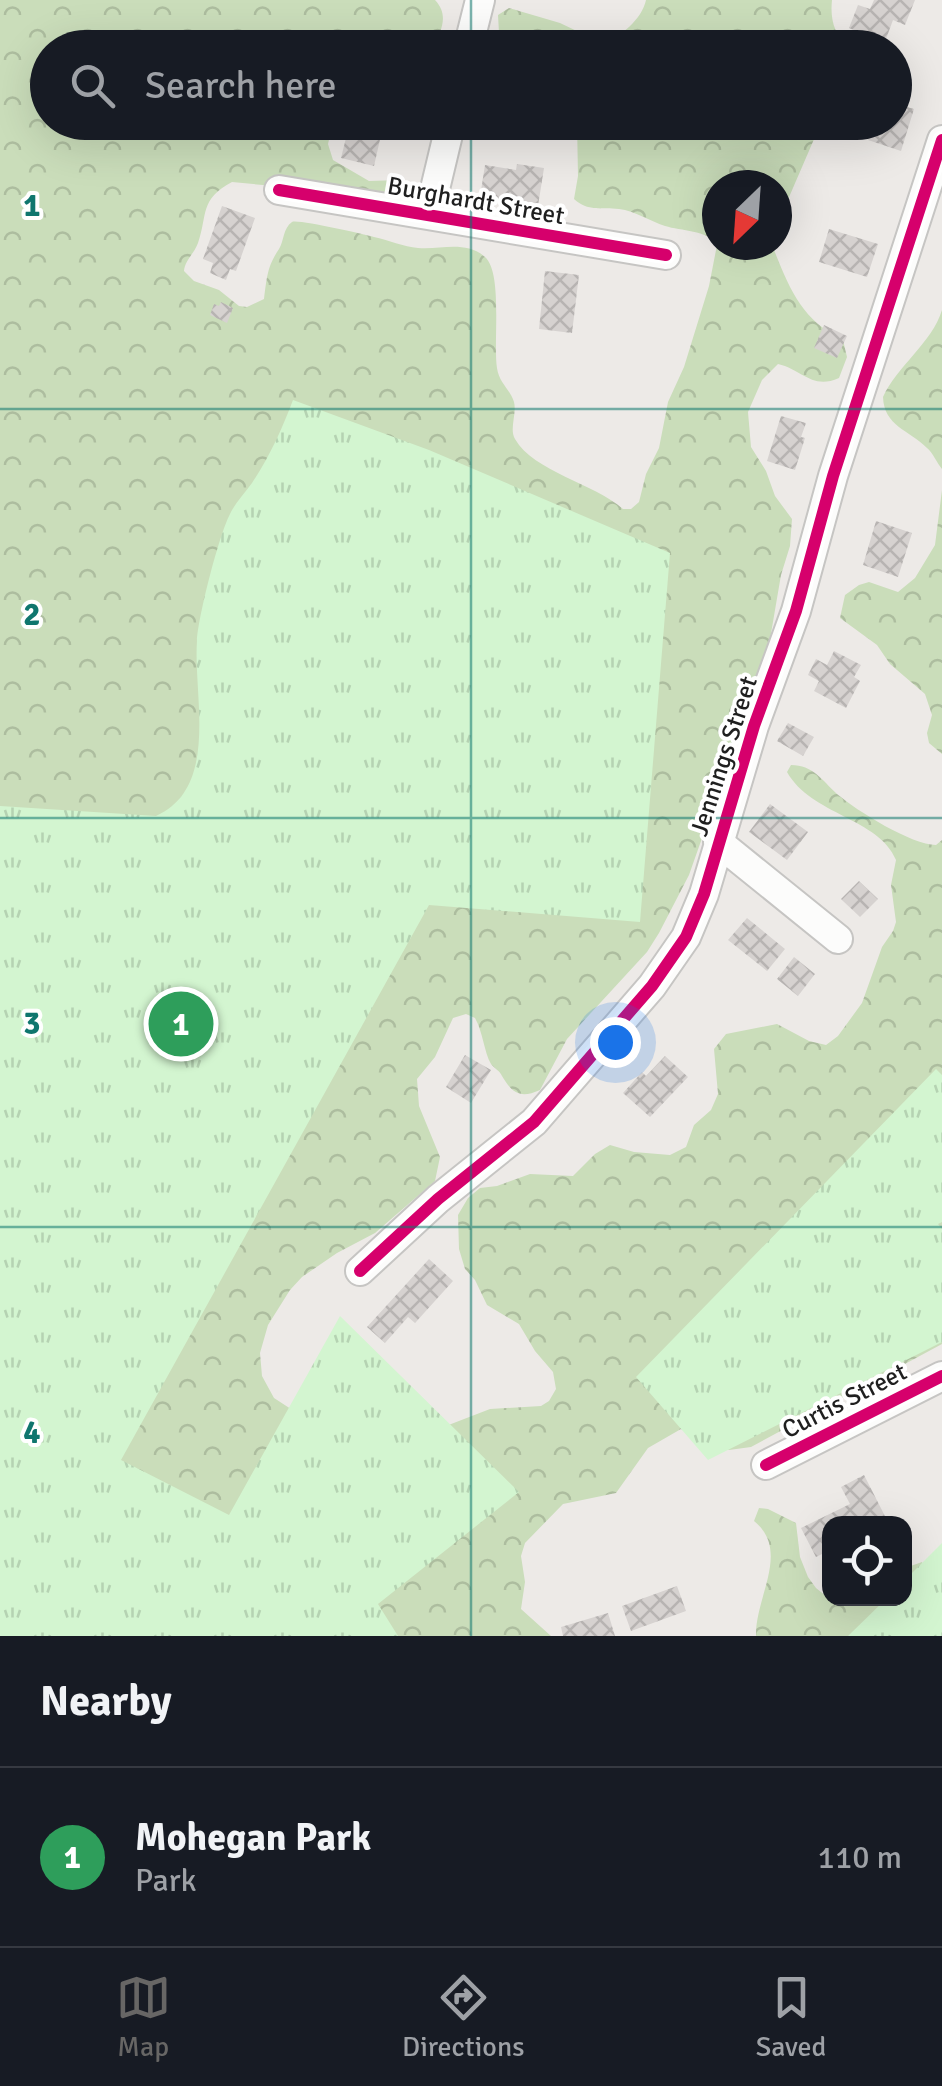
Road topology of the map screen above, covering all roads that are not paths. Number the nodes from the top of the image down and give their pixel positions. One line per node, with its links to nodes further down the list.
1 (480, 0): 2 (street)
2 (472, 30)
3 (447, 140): 6 (street)
4 (942, 140): 8 (street, Jennings Street)
5 (279, 190): 6 (street, Burghardt Street)
6 (429, 214): 7 (street, Burghardt Street)
7 (666, 255)
8 (718, 842): 9 (street); 10 (street, Jennings Street)
9 (838, 939)
10 (360, 1271)
11 (942, 1376): 12 (street, Curtis Street)
12 (766, 1465)

